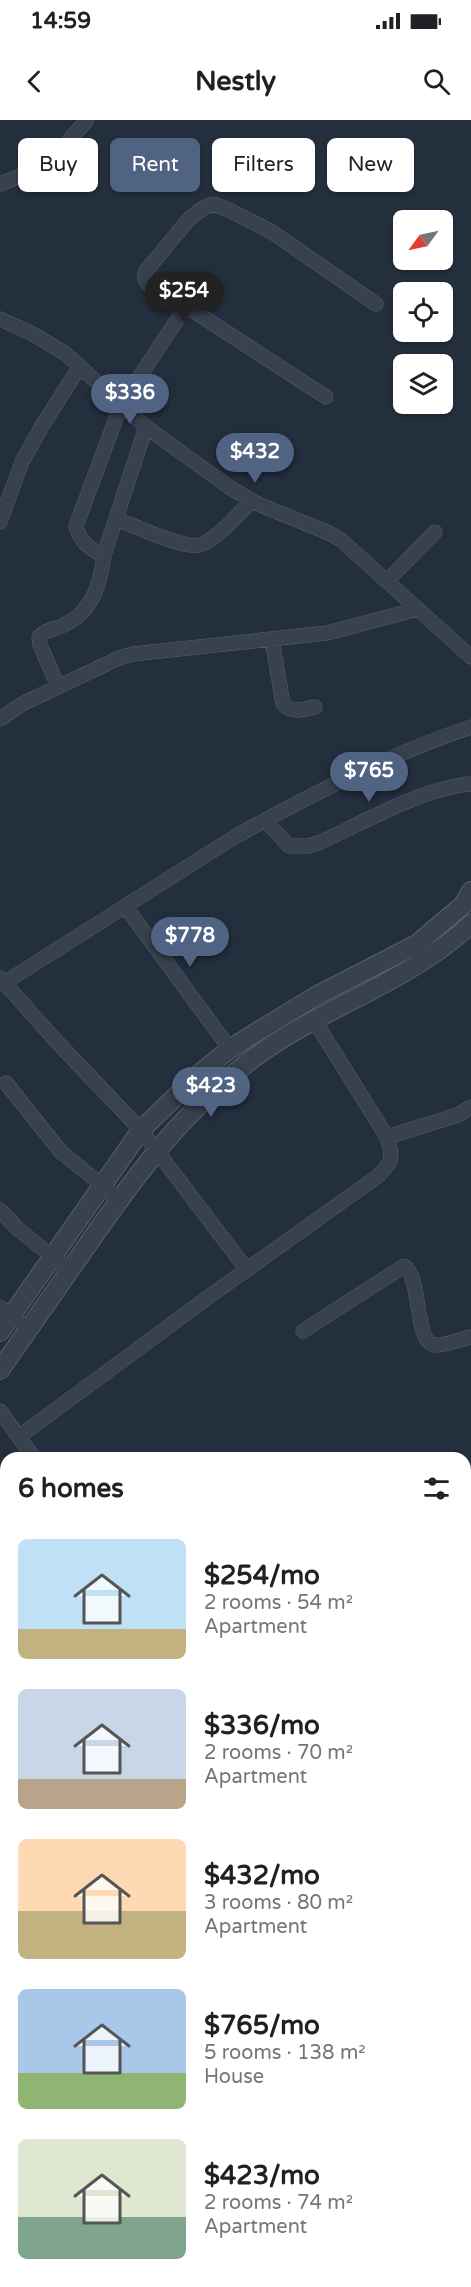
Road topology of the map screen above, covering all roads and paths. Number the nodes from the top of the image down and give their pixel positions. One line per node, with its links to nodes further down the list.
1 (87, 120): 2 (street)
2 (0, 184)
3 (376, 304): 4 (street)
4 (186, 306): 7 (street); 8 (street)
5 (0, 320): 6 (street)
6 (80, 366): 8 (street); 12 (street)
7 (326, 397)
8 (121, 405): 9 (street); 14 (street)
9 (146, 427): 10 (street); 11 (street)
10 (252, 501): 11 (street); 15 (street)
11 (116, 519): 14 (street)
12 (0, 522)
13 (435, 532): 15 (street)
14 (104, 555): 19 (street)
15 (387, 581): 16 (street)
16 (418, 609): 17 (street); 18 (street)
17 (272, 639): 19 (street); 20 (street)
18 (471, 657)
19 (58, 686): 21 (street)
20 (315, 707)
21 (0, 719)
22 (471, 727): 24 (street)
23 (471, 784): 24 (street)
24 (265, 820): 26 (street)
25 (470, 895): 30 (street)
26 (125, 906): 28 (street); 30 (street)
27 (471, 924): 29 (street)
28 (2, 981): 33 (street)
29 (314, 1020): 34 (street); 35 (street)
30 (230, 1049): 33 (street)
31 (6, 1083): 36 (street)
32 (471, 1107): 34 (street)
33 (141, 1130): 35 (street); 36 (street)
34 (387, 1137): 40 (street)
35 (157, 1149): 37 (street); 40 (street)
36 (103, 1187): 37 (street); 39 (street)
37 (119, 1199): 41 (street)
38 (0, 1210): 39 (street)
39 (52, 1258): 41 (street); 42 (street)
40 (247, 1270): 49 (street)
41 (70, 1271): 43 (street)
42 (6, 1312): 43 (street); 45 (street)
43 (29, 1329): 47 (street)
44 (303, 1331): 46 (street)
45 (0, 1332)
46 (471, 1336)
47 (0, 1370)
48 (0, 1411): 49 (street)
49 (20, 1436): 50 (street)
50 (30, 1452)

